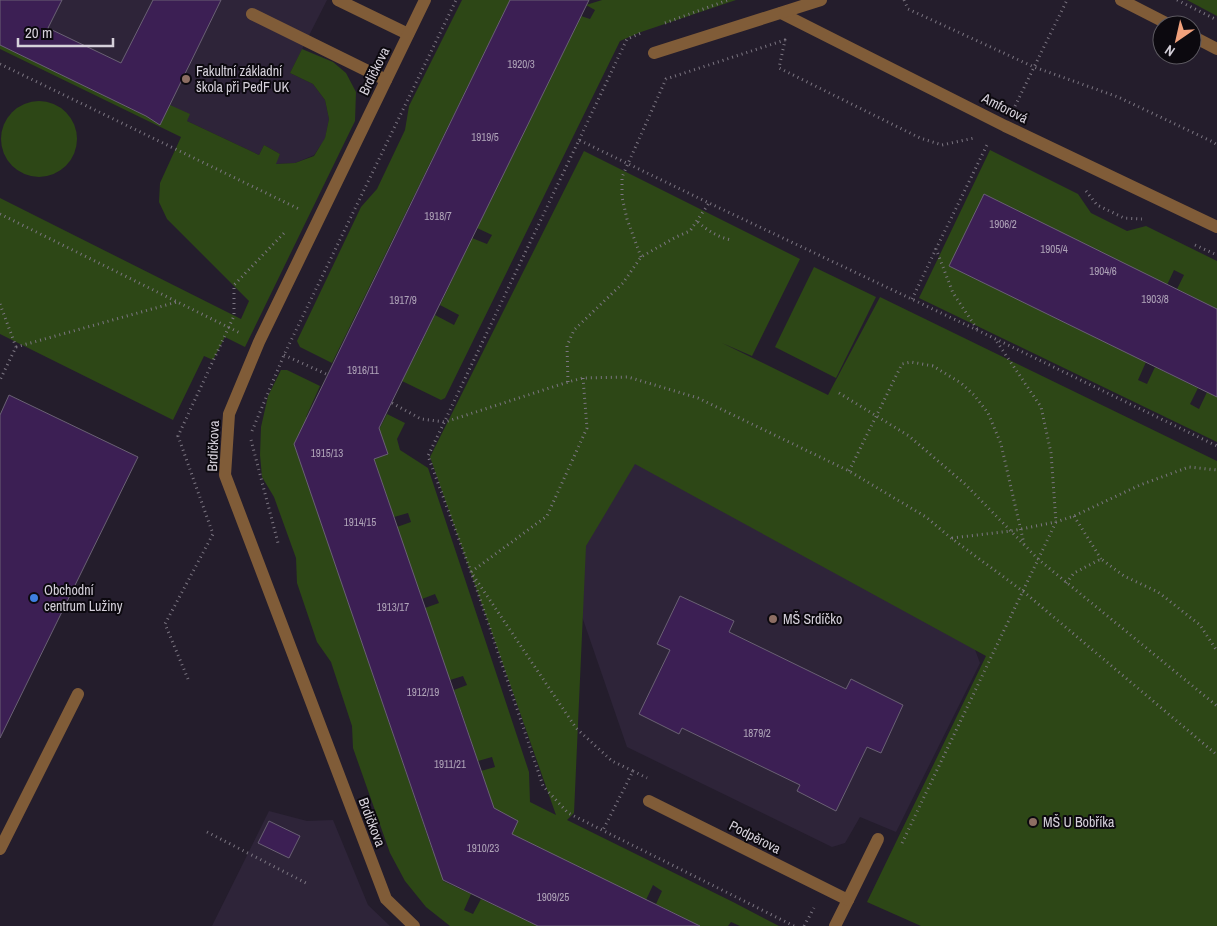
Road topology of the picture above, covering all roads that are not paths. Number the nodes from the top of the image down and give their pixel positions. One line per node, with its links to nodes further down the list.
1 (338, 0): 8 (street)
2 (425, 0): 8 (street, Brdičkova)
3 (821, 0): 5 (street)
4 (1121, 0): 7 (street)
5 (781, 13): 11 (street); 13 (street, Amforová)
6 (252, 14): 12 (street)
7 (1152, 16)
8 (408, 34): 12 (street, Brdičkova)
9 (1202, 41): 10 (street)
10 (1217, 49)
11 (654, 53)
12 (386, 80): 19 (street, Brdičkova)
13 (1217, 227)
14 (78, 694): 17 (street)
15 (649, 801): 18 (street, Podpěrova)
16 (878, 839): 18 (street)
17 (0, 849)
18 (848, 900): 20 (street)
19 (414, 926)
20 (835, 926)

